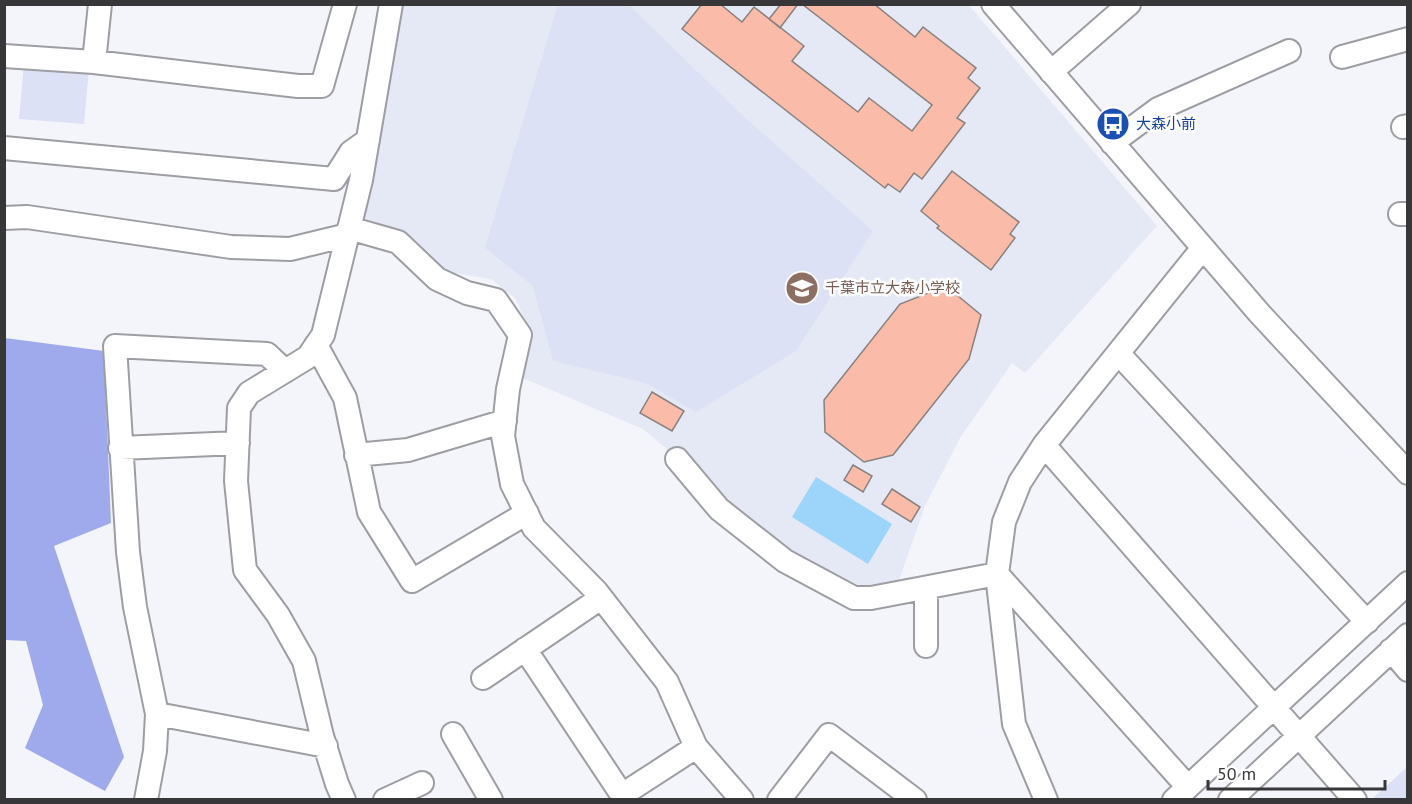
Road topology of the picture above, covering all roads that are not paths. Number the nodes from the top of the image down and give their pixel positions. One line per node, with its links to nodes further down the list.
1 (100, 4): 10 (street)
2 (345, 4): 10 (street)
3 (391, 4): 12 (street)
4 (993, 4): 11 (street)
5 (1129, 4): 11 (street)
6 (1407, 39): 9 (street)
7 (1289, 51): 13 (street)
8 (4, 56): 10 (street)
9 (1342, 57)
10 (94, 62)
11 (1051, 72): 13 (street)
12 (368, 140): 14 (street); 16 (street)
13 (1112, 143): 17 (street)
14 (4, 148)
15 (4, 218): 16 (street)
16 (348, 232): 18 (street); 21 (street)
17 (1202, 249): 19 (street); 27 (street)
18 (316, 345): 20 (street); 25 (street)
19 (1118, 353): 23 (street); 33 (street)
20 (285, 371): 22 (street); 24 (street)
21 (505, 421): 25 (street); 28 (street)
22 (238, 443): 24 (street); 44 (street)
23 (1044, 445): 29 (street); 40 (street)
24 (120, 448): 41 (street)
25 (356, 455): 28 (street)
26 (677, 459): 31 (street)
27 (1407, 473)
28 (527, 513): 32 (street)
29 (997, 574): 31 (street); 47 (street); 55 (street)
30 (1407, 583): 33 (street)
31 (926, 588): 35 (street)
32 (601, 598): 36 (street); 45 (street)
33 (1367, 621): 40 (street)
34 (1407, 635): 37 (street)
35 (926, 646)
36 (525, 649): 39 (street); 45 (street)
37 (1391, 650): 38 (street); 43 (street)
38 (1407, 670)
39 (483, 678)
40 (1274, 705): 43 (street); 47 (street)
41 (157, 714): 44 (street); 49 (street)
42 (453, 734): 51 (street)
43 (1299, 735): 56 (street); 57 (street)
44 (326, 746): 48 (street)
45 (696, 747): 52 (street)
46 (422, 783): 50 (street)
47 (1181, 793)
48 (336, 794)
49 (147, 800)
50 (385, 800)
51 (491, 800)
52 (742, 800)
53 (779, 800): 54 (street)
54 (915, 800)
55 (1046, 800)
56 (1230, 800)
57 (1356, 800)

